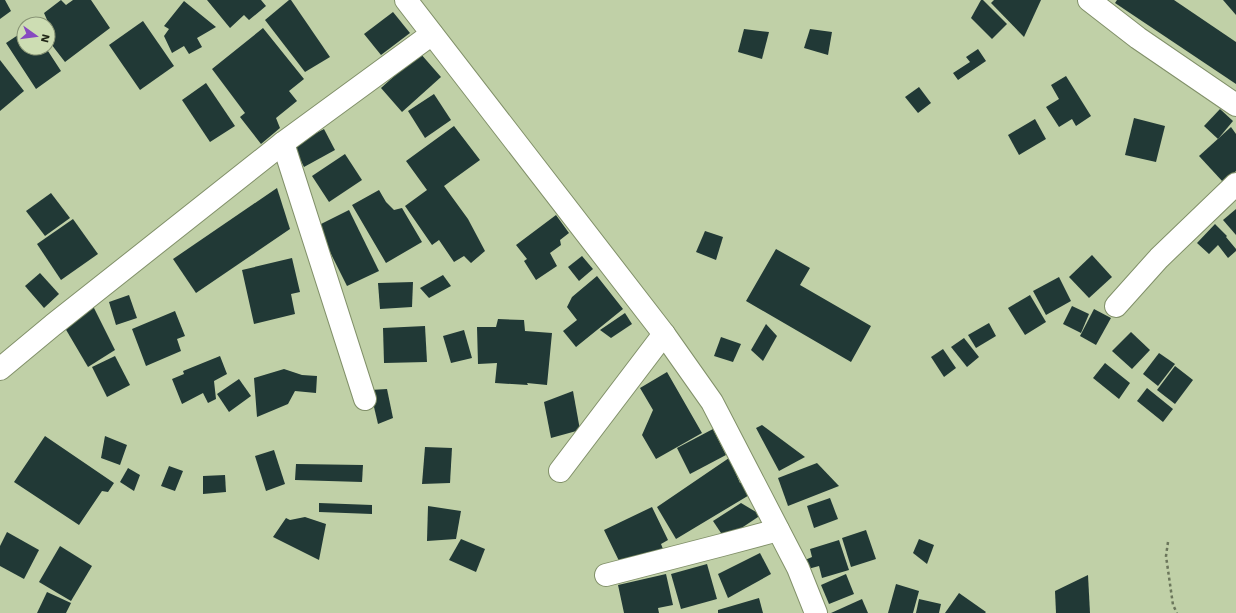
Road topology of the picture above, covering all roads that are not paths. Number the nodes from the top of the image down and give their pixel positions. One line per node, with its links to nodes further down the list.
1 (406, 0): 3 (street)
2 (1089, 0): 4 (street)
3 (432, 34): 5 (street); 8 (street)
4 (1236, 105)
5 (283, 143): 9 (street); 10 (street)
6 (1236, 184): 7 (street)
7 (1116, 306)
8 (664, 334): 11 (street); 12 (street)
9 (0, 369)
10 (365, 399)
11 (560, 471)
12 (778, 530): 13 (street); 14 (street)
13 (606, 575)
14 (816, 613)

